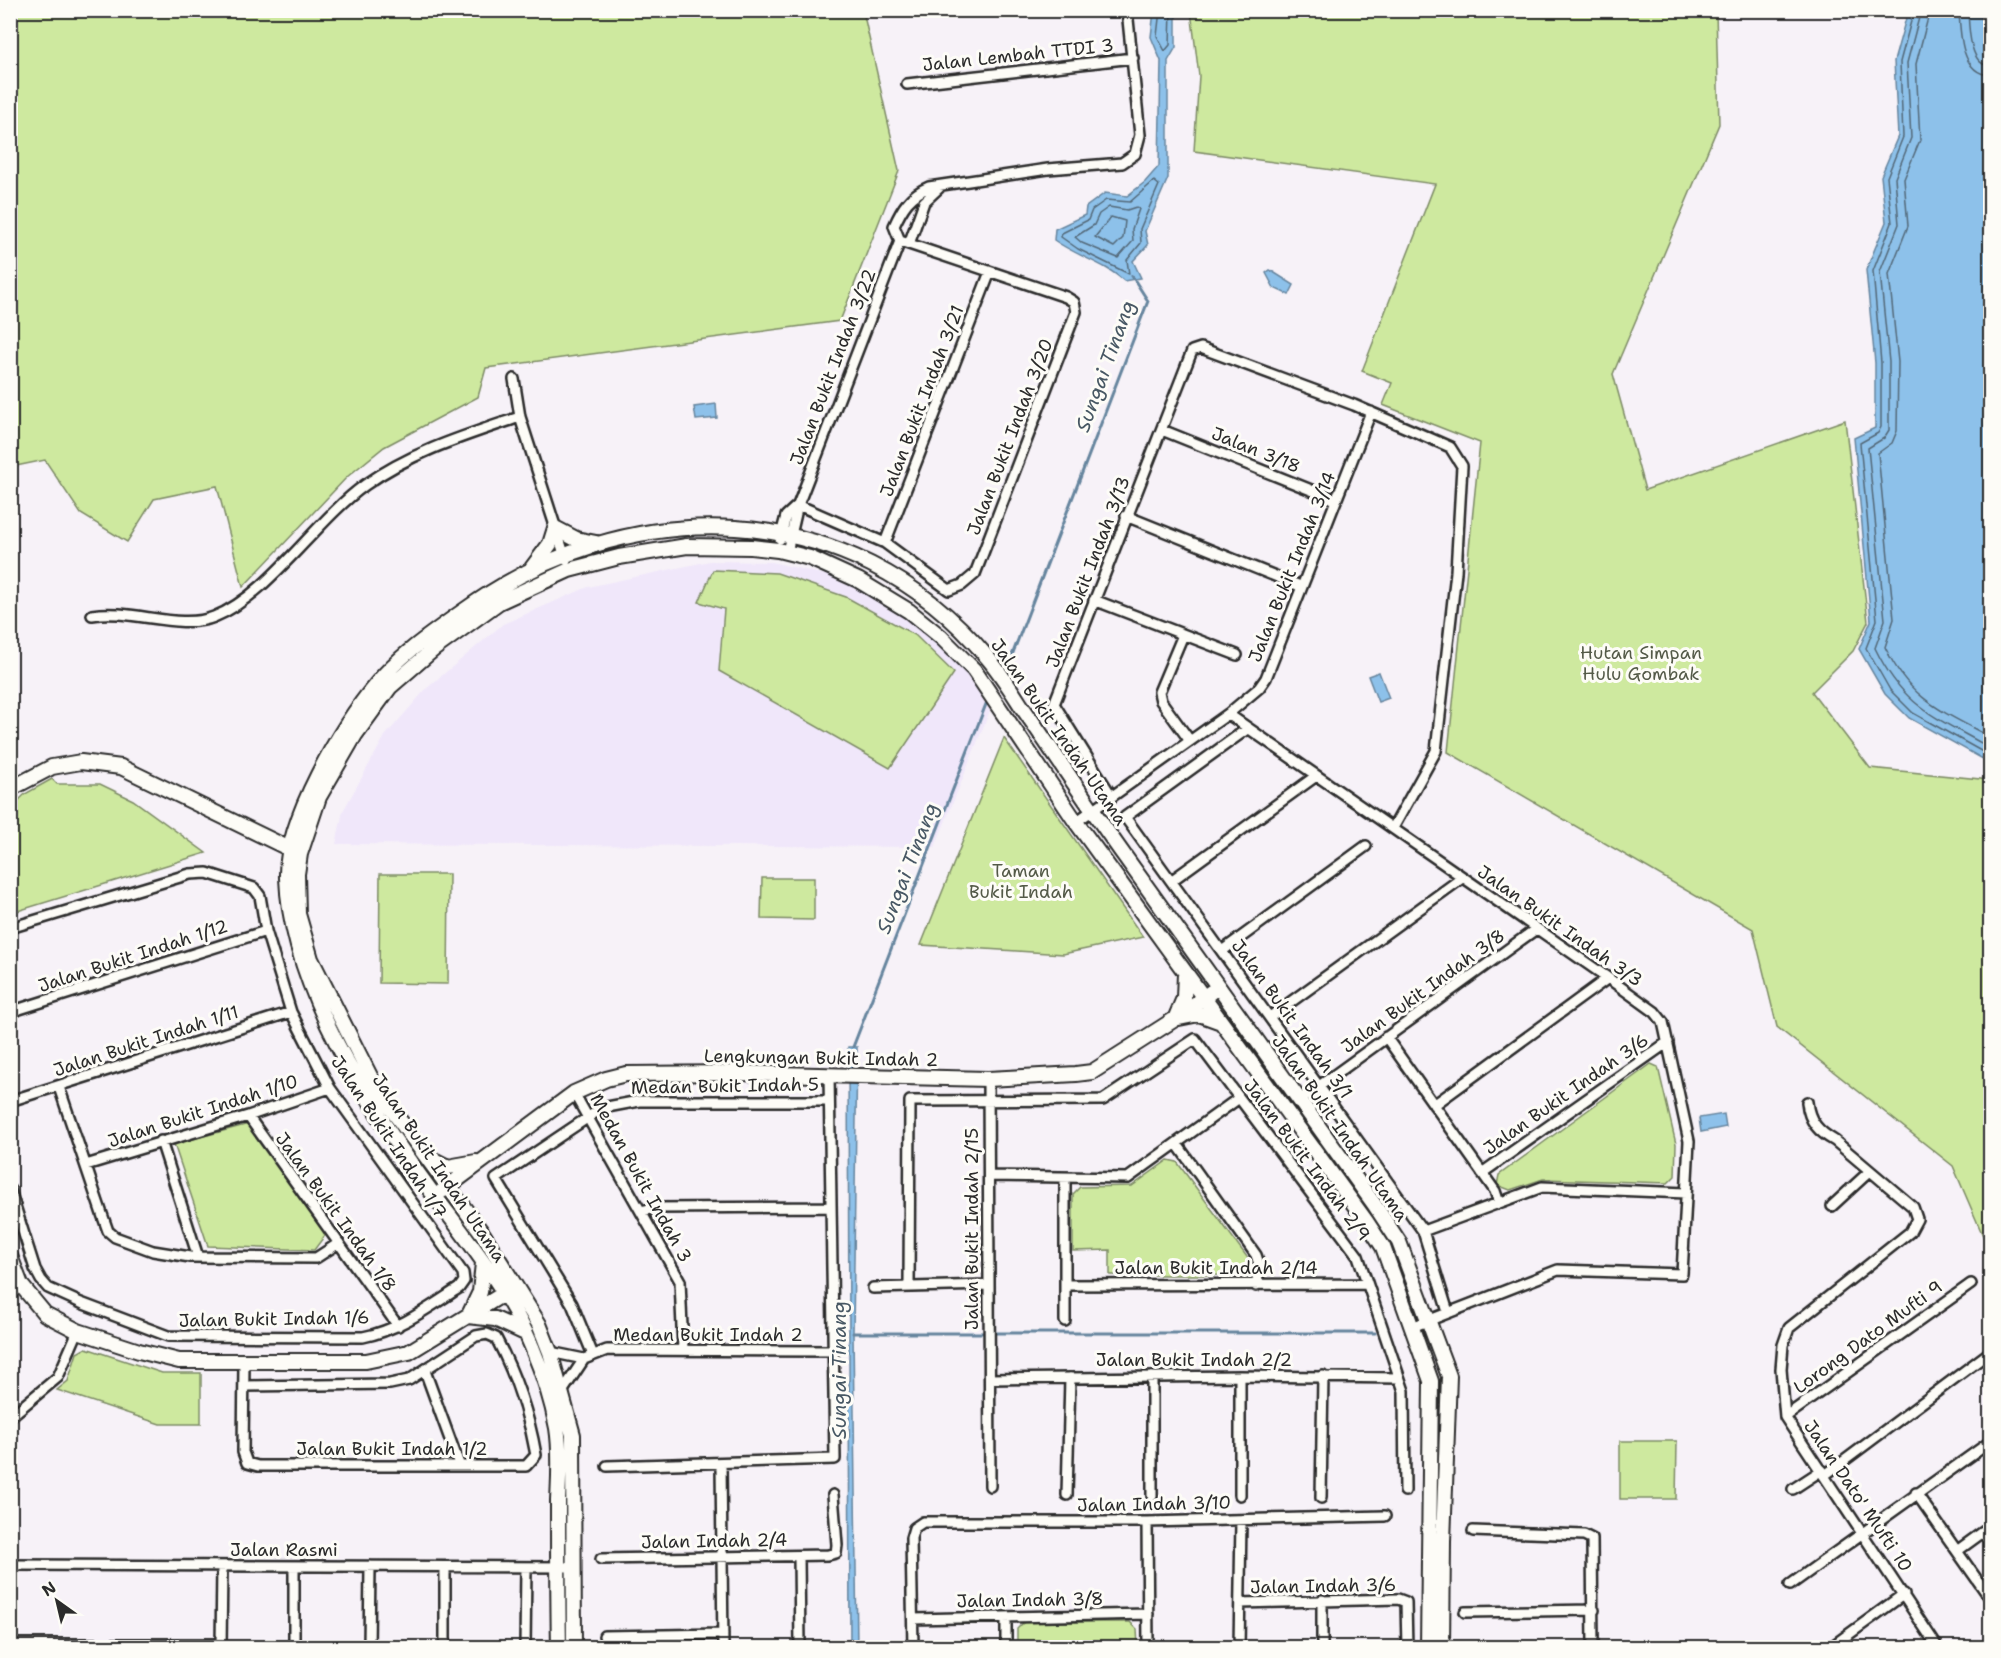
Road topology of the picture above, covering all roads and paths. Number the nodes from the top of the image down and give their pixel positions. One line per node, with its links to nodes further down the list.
1 (1127, 10): 2 (street)
2 (1133, 58): 3 (street, Jalan Lembah TTDI 3); 4 (street)
3 (907, 84)
4 (944, 185): 5 (street, Jalan Bukit Indah 3/22); 5 (street)
5 (904, 243): 6 (street); 12 (street, Jalan Bukit Indah 3/22)
6 (990, 272): 17 (street, Jalan Bukit Indah 3/21); 17 (street, Jalan Bukit Indah 3/20)
7 (514, 379): 9 (street)
8 (1371, 412): 10 (street, Jalan Bukit Indah 3/13); 11 (street, Jalan Bukit Indah 3/14); 35 (street)
9 (520, 417): 14 (street); 24 (street)
10 (1162, 430): 11 (street, Jalan 3/18); 13 (street, Jalan Bukit Indah 3/13)
11 (1336, 500): 22 (street, Jalan Bukit Indah 3/14)
12 (798, 505): 15 (street, Jalan Bukit Indah 3/22); 17 (street)
13 (1126, 516): 22 (street); 23 (street, Jalan Bukit Indah 3/13)
14 (555, 528): 16 (street); 19 (street); 20 (street)
15 (786, 534): 16 (street, Jalan Bukit Indah Utama); 18 (street, Jalan Bukit Indah 3/22); 33 (street, Jalan Bukit Indah Utama)
16 (599, 543): 19 (street, Jalan Bukit Indah Utama)
17 (885, 543)
18 (783, 551): 21 (street, Jalan Bukit Indah Utama); 34 (street, Jalan Bukit Indah Utama)
19 (564, 555): 20 (street, Jalan Bukit Indah Utama); 21 (street)
20 (531, 570): 37 (street, Jalan Bukit Indah Utama)
21 (569, 570): 37 (street, Jalan Bukit Indah Utama)
22 (1300, 586): 27 (street, Jalan Bukit Indah 3/14)
23 (1094, 600): 25 (street); 32 (street, Jalan Bukit Indah 3/13)
24 (92, 615)
25 (1183, 635): 26 (street); 29 (street)
26 (1237, 655)
27 (1228, 714): 28 (street, Jalan Bukit Indah 3/3); 29 (street, Jalan Bukit Indah 3/14)
28 (1247, 729): 30 (street, Jalan Bukit Indah 3/3); 39 (street, Jalan Bukit Indah 3/1)
29 (1191, 741): 32 (street, Jalan Bukit Indah 3/14)
30 (1316, 776): 35 (street, Jalan Bukit Indah 3/3); 39 (street)
31 (10, 789): 37 (street)
32 (1112, 797): 33 (street, Jalan Bukit Indah 3/14)
33 (1092, 811): 34 (street, Jalan Bukit Indah 3/14); 46 (street, Jalan Bukit Indah Utama)
34 (1076, 822): 44 (street, Jalan Bukit Indah Utama)
35 (1393, 828): 38 (street, Jalan Bukit Indah 3/3)
36 (1366, 846): 43 (street)
37 (294, 852): 72 (street, Jalan Bukit Indah Utama); 82 (street, Jalan Bukit Indah Utama)
38 (1462, 878): 41 (street, Jalan Bukit Indah 3/3); 50 (street)
39 (1171, 881): 43 (street, Jalan Bukit Indah 3/1)
40 (10, 928): 42 (street, Jalan Bukit Indah 1/7)
41 (1536, 929): 45 (street, Jalan Bukit Indah 3/3); 53 (street, Jalan Bukit Indah 3/8)
42 (266, 931): 48 (street, Jalan Bukit Indah 1/12); 49 (street, Jalan Bukit Indah 1/7)
43 (1222, 951): 50 (street, Jalan Bukit Indah 3/1)
44 (1185, 972): 47 (street, Jalan Bukit Indah Utama); 51 (street)
45 (1608, 978): 54 (street, Jalan Bukit Indah 3/3); 67 (street)
46 (1219, 987): 47 (street, Lengkungan Bukit Indah 2); 62 (street, Jalan Bukit Indah Utama)
47 (1204, 998): 51 (street, Lengkungan Bukit Indah 2); 52 (street, Jalan Bukit Indah Utama)
48 (10, 1012)
49 (291, 1012): 58 (street, Jalan Bukit Indah 1/11); 59 (street, Jalan Bukit Indah 1/7)
50 (1270, 1017): 57 (street, Jalan Bukit Indah 3/1)
51 (1174, 1019): 52 (street); 56 (street, Lengkungan Bukit Indah 2)
52 (1221, 1022): 108 (street, Jalan Bukit Indah Utama)
53 (1386, 1037): 57 (street, Jalan Bukit Indah 3/8); 67 (street)
54 (1668, 1042): 76 (street, Jalan Bukit Indah 3/6); 81 (street, Jalan Bukit Indah 3/3)
55 (829, 1075): 56 (street, Lengkungan Bukit Indah 2); 60 (street, Lengkungan Bukit Indah 2); 64 (street)
56 (988, 1079): 65 (street, Jalan Bukit Indah 2/15)
57 (1319, 1086): 62 (street, Jalan Bukit Indah 3/8); 88 (street, Jalan Bukit Indah 3/1)
58 (59, 1087): 63 (street, Jalan Bukit Indah 1/11); 74 (street)
59 (330, 1088): 68 (street, Jalan Bukit Indah 1/10); 100 (street, Jalan Bukit Indah 1/7)
60 (574, 1093): 69 (street, Medan Bukit Indah 3); 73 (street, Lengkungan Bukit Indah 2)
61 (1239, 1098): 65 (street, Jalan Bukit Indah 2/9); 71 (street); 93 (street, Jalan Bukit Indah 2/9)
62 (1300, 1100): 105 (street, Jalan Bukit Indah Utama)
63 (10, 1101)
64 (829, 1101): 69 (street, Medan Bukit Indah 5); 86 (street)
65 (988, 1101): 77 (street, Jalan Bukit Indah 2/15); 99 (street)
66 (1807, 1102): 75 (street, Jalan Dato' Mufti 10)
67 (1434, 1105): 76 (street)
68 (248, 1116): 70 (street, Jalan Bukit Indah 1/10); 89 (street, Jalan Bukit Indah 1/8)
69 (588, 1117): 87 (street, Medan Bukit Indah 3); 115 (street, Medan Bukit Indah 5)
70 (161, 1141): 74 (street, Jalan Bukit Indah 1/10); 91 (street)
71 (1177, 1144): 78 (street); 98 (street)
72 (426, 1155): 73 (street); 79 (street, Jalan Bukit Indah Utama)
73 (484, 1160): 79 (street, Lengkungan Bukit Indah 2); 84 (street)
74 (86, 1166): 91 (street)
75 (1870, 1171): 85 (street); 127 (street, Jalan Dato' Mufti 10)
76 (1482, 1173): 83 (street)
77 (990, 1176): 78 (street); 96 (street, Jalan Bukit Indah 2/15)
78 (1065, 1179): 97 (street)
79 (448, 1186): 82 (street, Lengkungan Bukit Indah 2); 84 (street, Jalan Bukit Indah Utama)
80 (10, 1190): 107 (street, Jalan Bukit Indah 1/6)
81 (1686, 1193): 83 (street); 103 (street, Jalan Bukit Indah 3/3)
82 (435, 1196): 92 (street, Jalan Bukit Indah Utama)
83 (1499, 1203): 88 (street)
84 (462, 1205): 95 (street, Jalan Bukit Indah Utama)
85 (1832, 1206)
86 (831, 1207): 87 (street); 113 (street)
87 (641, 1211): 111 (street, Medan Bukit Indah 3)
88 (1423, 1231): 103 (street, Jalan Bukit Indah 3/1)
89 (339, 1243): 91 (street); 107 (street, Jalan Bukit Indah 1/8)
90 (10, 1256): 109 (street)
91 (198, 1257)
92 (483, 1263): 102 (street, Jalan Bukit Indah Utama); 104 (street)
93 (1367, 1284): 98 (street, Jalan Bukit Indah 2/14); 122 (street, Jalan Bukit Indah 2/9)
94 (1971, 1284): 127 (street, Lorong Dato Mufti 9)
95 (516, 1285): 102 (street); 112 (street, Jalan Bukit Indah Utama)
96 (988, 1285): 99 (street); 123 (street, Jalan Bukit Indah 2/15)
97 (1065, 1285): 98 (street, Jalan Bukit Indah 2/14); 106 (street)
98 (1256, 1286)
99 (909, 1287): 101 (street)
100 (459, 1288): 107 (street, Jalan Bukit Indah 1/6)
101 (873, 1288)
102 (502, 1295): 104 (street); 110 (street, Jalan Bukit Indah Utama)
103 (1448, 1312): 105 (street)
104 (468, 1316): 110 (street); 116 (street)
105 (1428, 1320): 108 (street); 191 (street, Jalan Bukit Indah Utama)
106 (1065, 1321)
107 (398, 1326)
108 (1412, 1326): 190 (street, Jalan Bukit Indah Utama)
109 (78, 1331): 116 (street); 126 (street)
110 (526, 1333): 158 (street, Jalan Bukit Indah Utama)
111 (683, 1350): 113 (street, Medan Bukit Indah 2); 115 (street, Medan Bukit Indah 2)
112 (550, 1352): 115 (street, Medan Bukit Indah 2); 125 (street, Jalan Bukit Indah Utama)
113 (833, 1352): 130 (street)
114 (1990, 1352): 132 (street)
115 (589, 1357): 125 (street)
116 (244, 1362): 124 (street)
117 (425, 1371): 124 (street); 129 (street); 129 (street, Jalan Bukit Indah 1/2)
118 (1240, 1376): 119 (street, Jalan Bukit Indah 2/2); 120 (street, Jalan Bukit Indah 2/2); 139 (street)
119 (1323, 1376): 122 (street, Jalan Bukit Indah 2/2); 141 (street)
120 (1152, 1377): 121 (street, Jalan Bukit Indah 2/2); 140 (street)
121 (1070, 1378): 123 (street, Jalan Bukit Indah 2/2); 138 (street)
122 (1398, 1378): 135 (street, Jalan Bukit Indah 2/9)
123 (990, 1379): 133 (street, Jalan Bukit Indah 2/15)
124 (244, 1386): 129 (street, Jalan Bukit Indah 1/2)
125 (562, 1392): 159 (street, Jalan Bukit Indah Utama)
126 (10, 1417)
127 (1785, 1417): 132 (street, Jalan Dato' Mufti 10)
128 (1990, 1442): 136 (street)
129 (459, 1464)
130 (721, 1464): 131 (street); 150 (street)
131 (607, 1466)
132 (1824, 1472): 134 (street); 147 (street, Jalan Dato' Mufti 10)
133 (990, 1486)
134 (1793, 1489)
135 (1405, 1491)
136 (1916, 1492): 147 (street); 148 (street)
137 (833, 1495): 149 (street, Jalan Indah 2/4)
138 (1066, 1495)
139 (1240, 1495)
140 (1152, 1496)
141 (1321, 1498)
142 (1385, 1516): 143 (street, Jalan Indah 3/10)
143 (1241, 1520): 144 (street, Jalan Indah 3/10); 164 (street)
144 (1147, 1522): 167 (street); 169 (street, Jalan Indah 3/10)
145 (1990, 1527): 148 (street)
146 (1473, 1531): 165 (street)
147 (1863, 1532): 160 (street); 161 (street, Jalan Dato' Mufti 10)
148 (1958, 1551): 162 (street)
149 (799, 1556): 150 (street, Jalan Indah 2/4); 183 (street)
150 (722, 1557): 151 (street, Jalan Indah 2/4); 170 (street)
151 (600, 1559)
152 (10, 1565): 153 (street, Jalan Rasmi)
153 (222, 1566): 154 (street, Jalan Rasmi); 175 (street)
154 (294, 1566): 155 (street, Jalan Rasmi); 176 (street)
155 (370, 1566): 156 (street, Jalan Rasmi); 177 (street)
156 (445, 1567): 157 (street, Jalan Rasmi); 178 (street)
157 (526, 1567): 158 (street, Jalan Rasmi); 179 (street)
158 (558, 1567): 159 (street, Jalan Rasmi); 180 (street, Jalan Bukit Indah Utama)
159 (575, 1567): 181 (street, Jalan Bukit Indah Utama)
160 (1790, 1585)
161 (1904, 1594): 193 (street); 194 (street, Jalan Dato' Mufti 10)
162 (1990, 1599)
163 (1322, 1600): 164 (street, Jalan Indah 3/6); 188 (street); 189 (street, Jalan Indah 3/6)
164 (1240, 1604): 187 (street)
165 (1594, 1610): 166 (street); 192 (street)
166 (1465, 1612)
167 (1148, 1614): 168 (street, Jalan Indah 3/8); 186 (street)
168 (1006, 1617): 169 (street, Jalan Indah 3/8); 185 (street)
169 (913, 1619): 184 (street)
170 (723, 1634): 171 (street); 182 (street)
171 (604, 1636)
172 (10, 1644): 173 (street)
173 (44, 1646): 174 (street)
174 (61, 1646): 175 (street)
175 (221, 1646)
176 (294, 1647)
177 (369, 1647)
178 (445, 1647)
179 (525, 1647)
180 (558, 1647)
181 (574, 1647)
182 (723, 1647)
183 (800, 1647)
184 (913, 1647)
185 (1006, 1647)
186 (1148, 1647)
187 (1239, 1647)
188 (1322, 1647)
189 (1407, 1647)
190 (1428, 1647)
191 (1442, 1647)
192 (1593, 1647)
193 (1830, 1647)
194 (1938, 1647)

